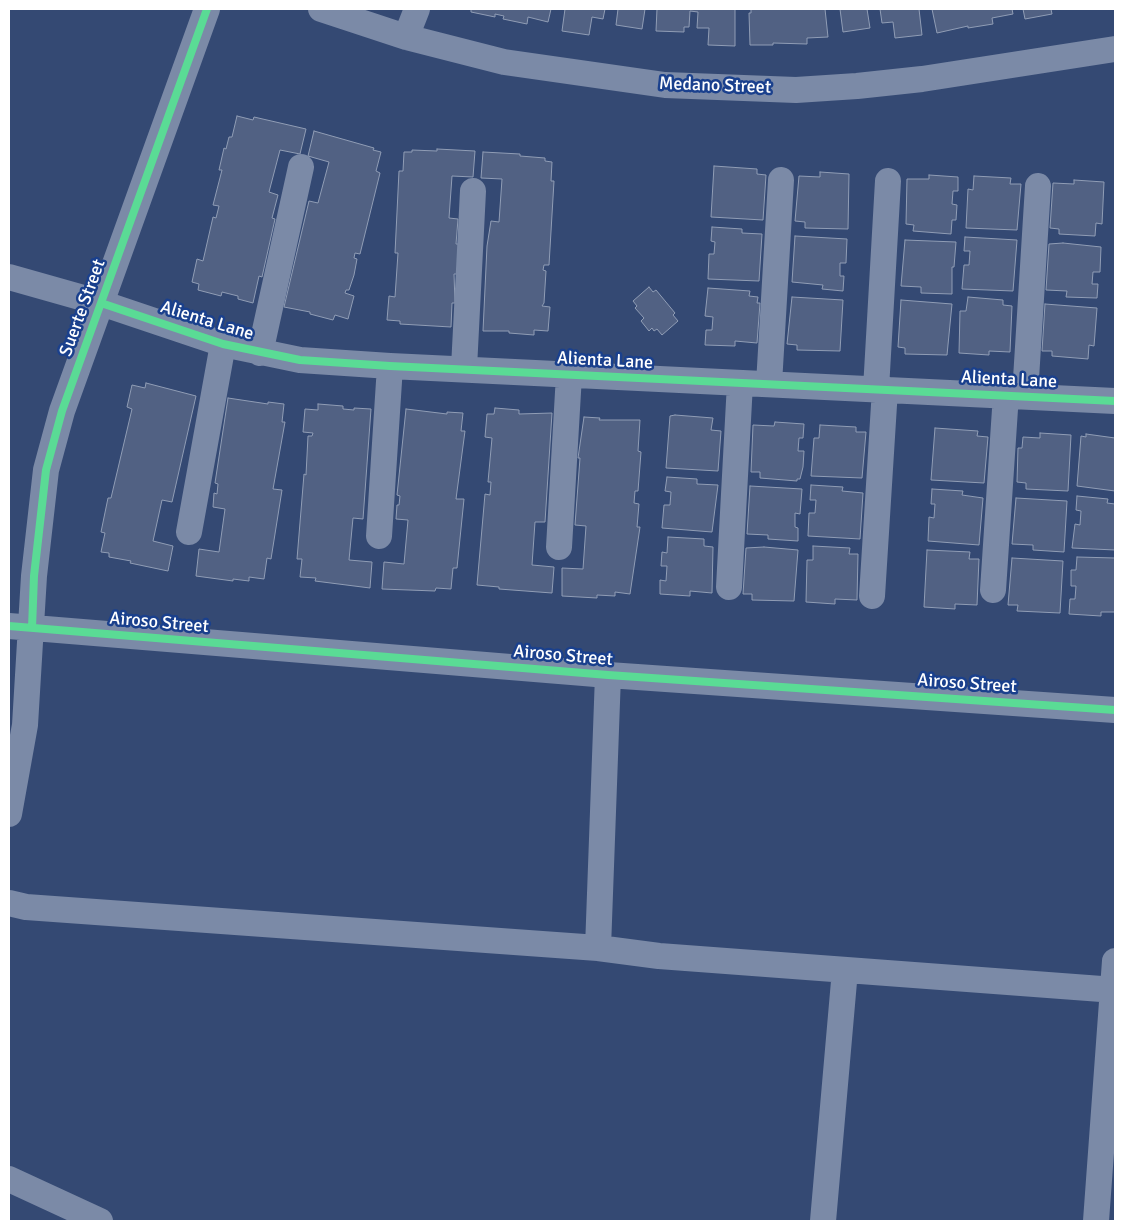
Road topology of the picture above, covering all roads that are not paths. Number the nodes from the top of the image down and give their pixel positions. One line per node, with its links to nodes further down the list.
1 (207, 9): 12 (street, Suerte Street)
2 (321, 9): 4 (street, Medano Street)
3 (417, 9): 4 (street)
4 (406, 37): 5 (street, Medano Street)
5 (1115, 49)
6 (301, 167): 14 (street)
7 (781, 180): 19 (street)
8 (888, 181): 20 (street)
9 (1038, 186): 21 (street)
10 (474, 191): 16 (street)
11 (9, 277): 12 (street, Alienta Lane)
12 (101, 303): 13 (street, Alienta Lane); 29 (street, Suerte Street)
13 (223, 344): 14 (street, Alienta Lane); 23 (street)
14 (260, 353): 15 (street, Alienta Lane)
15 (390, 366): 16 (street, Alienta Lane); 24 (street)
16 (464, 368): 17 (street, Alienta Lane)
17 (568, 375): 18 (street, Alienta Lane); 25 (street)
18 (740, 383): 19 (street, Alienta Lane); 26 (street)
19 (769, 384): 20 (street, Alienta Lane)
20 (881, 389): 21 (street, Alienta Lane); 28 (street)
21 (1015, 395): 22 (street, Alienta Lane); 27 (street)
22 (1115, 401)
23 (188, 532)
24 (379, 536)
25 (560, 547)
26 (729, 587)
27 (993, 590)
28 (872, 596)
29 (20, 627): 30 (street, Airoso Street); 32 (street, Suerte Street)
30 (608, 675): 31 (street, Airoso Street); 34 (street)
31 (1115, 710)
32 (9, 814)
33 (9, 903): 34 (street)
34 (598, 948): 36 (street)
35 (1115, 961): 37 (street)
36 (845, 970): 37 (street); 40 (street)
37 (1115, 990): 41 (street)
38 (9, 1178): 39 (street)
39 (100, 1221)
40 (823, 1221)
41 (1096, 1221)

